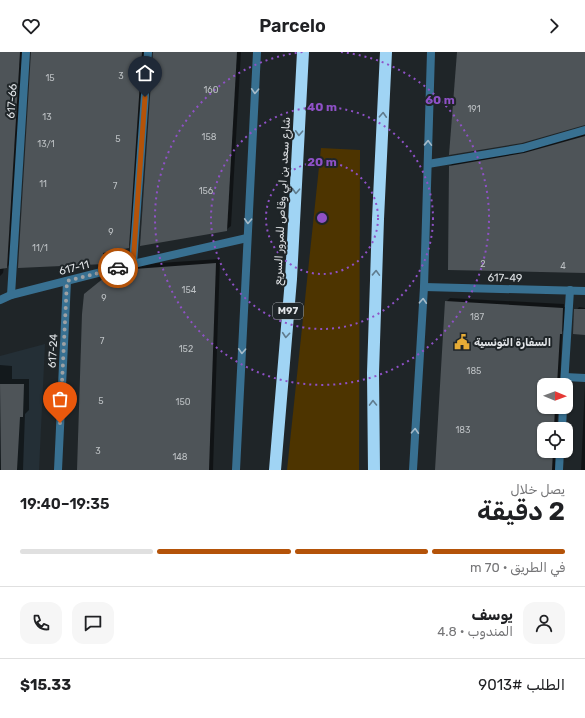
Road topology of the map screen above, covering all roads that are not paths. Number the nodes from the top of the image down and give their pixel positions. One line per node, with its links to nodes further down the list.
1 (26, 52): 15 (street, 617-66)
2 (148, 52): 10 (street)
3 (257, 52): 9 (street, one-way to 9)
4 (303, 52): 23 (highway, شارع سعد بن ابي وقاص للمرور السريع / M97, one-way to 23)
5 (386, 52): 24 (highway, one-way to 5)
6 (431, 52): 8 (street, one-way to 6)
7 (585, 130): 8 (street)
8 (428, 164): 12 (street)
9 (247, 238): 10 (street, 617-11); 22 (street, one-way to 22)
10 (133, 264): 11 (street, 617-11)
11 (67, 281): 15 (street, 617-11); 21 (street, 617-24)
12 (424, 287): 13 (street, 617-49); 25 (street, one-way to 12)
13 (570, 290): 14 (street, 617-49); 17 (street)
14 (585, 291)
15 (11, 295): 16 (street, 617-11)
16 (0, 300)
17 (565, 378)
18 (585, 378): 19 (street)
19 (573, 380)
20 (560, 458): 26 (street)
21 (58, 470)
22 (236, 470)
23 (275, 470)
24 (374, 470)
25 (413, 470)
26 (559, 470)

